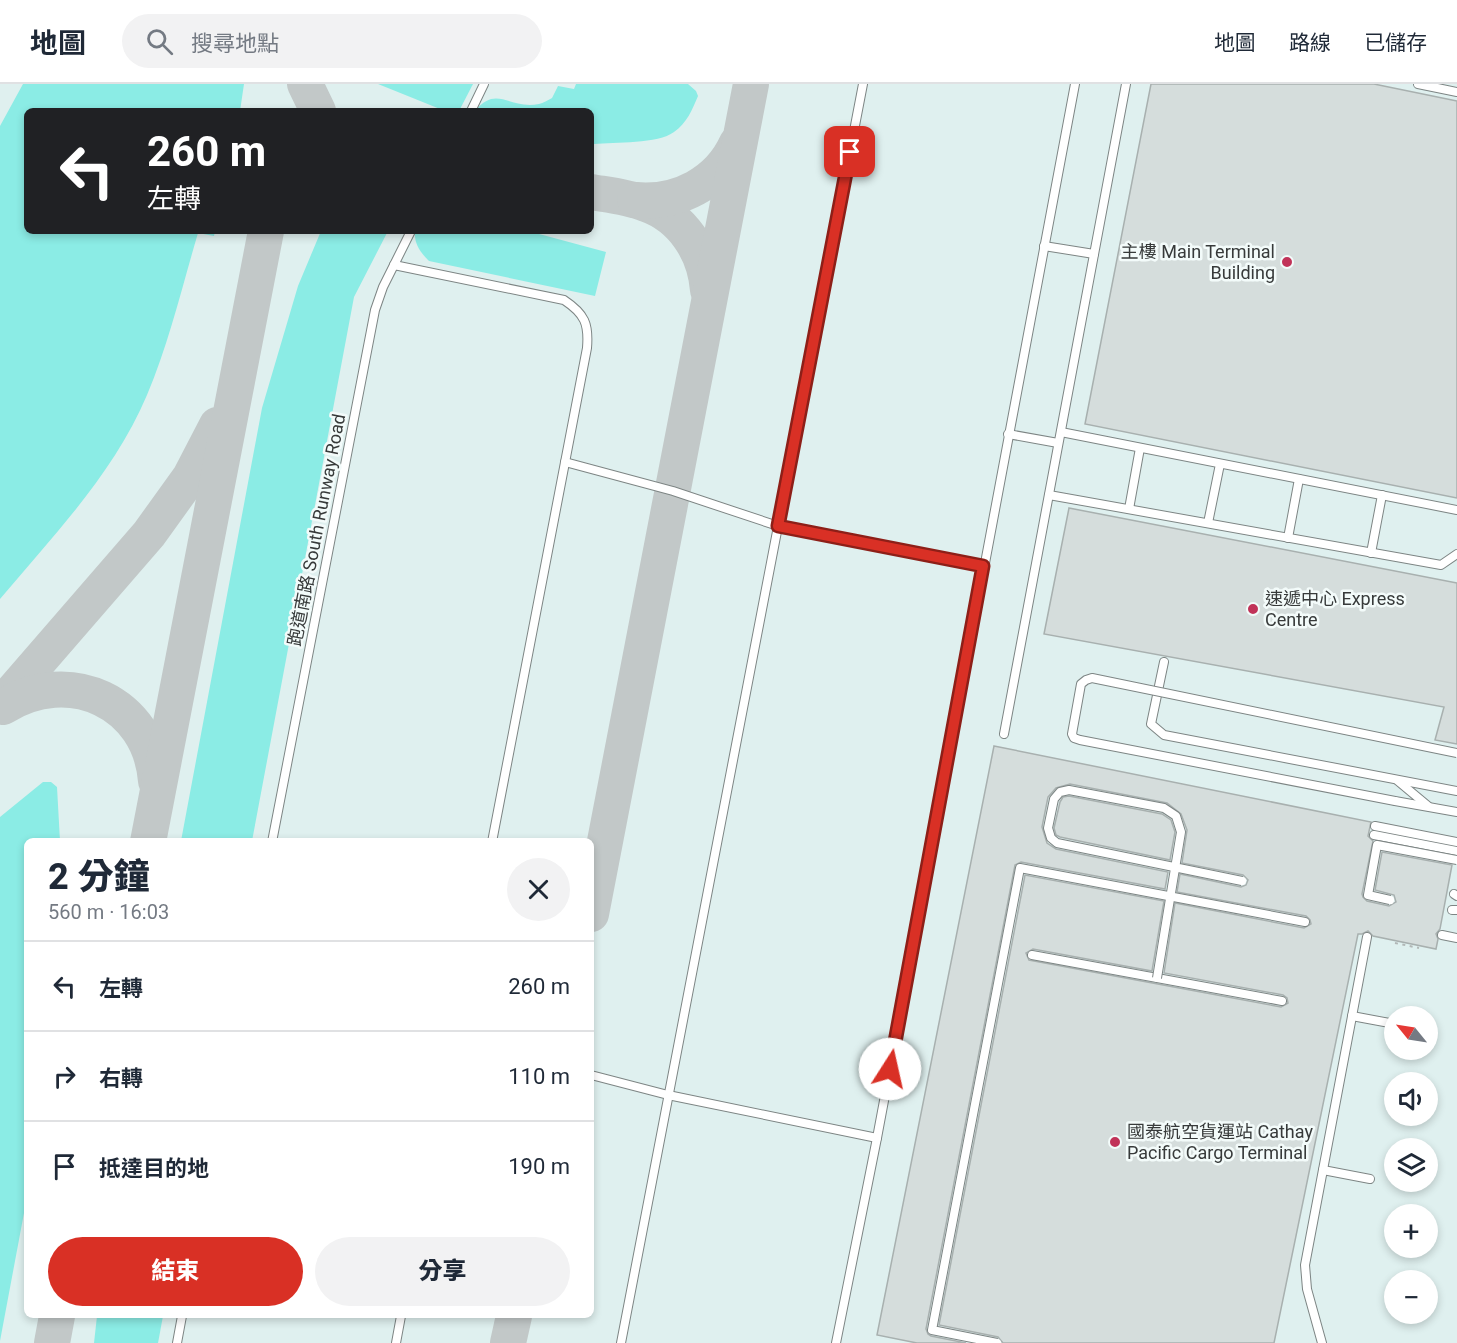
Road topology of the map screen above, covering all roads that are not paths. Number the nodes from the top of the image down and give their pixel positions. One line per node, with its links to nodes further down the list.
1 (484, 84): 7 (lane)
2 (863, 84): 24 (lane)
3 (1075, 84): 9 (lane)
4 (1126, 84): 10 (lane)
5 (1418, 84): 6 (lane)
6 (1457, 92)
7 (472, 108)
8 (410, 234): 11 (lane, 跑道南路 South Runway Road)
9 (1044, 246): 10 (lane); 13 (lane)
10 (1094, 255): 12 (lane)
11 (394, 265): 16 (lane); 36 (lane, 跑道南路 South Runway Road)
12 (1060, 432): 14 (lane); 15 (lane)
13 (1008, 434): 14 (lane); 28 (lane)
14 (1058, 443): 19 (lane)
15 (1140, 448): 17 (lane); 21 (lane)
16 (565, 462): 24 (lane); 37 (lane)
17 (1220, 464): 18 (lane); 23 (lane)
18 (1299, 479): 20 (lane); 25 (lane)
19 (1049, 495): 21 (lane); 30 (lane)
20 (1382, 495): 22 (lane); 26 (lane)
21 (1129, 509): 23 (lane)
22 (1457, 510)
23 (1208, 523): 25 (lane)
24 (778, 526): 28 (lane); 53 (lane)
25 (1288, 538): 26 (lane)
26 (1371, 553): 27 (lane)
27 (1457, 554)
28 (983, 566): 54 (lane)
29 (1164, 662): 32 (lane)
30 (1004, 734)
31 (1457, 753): 34 (lane, bridge)
32 (1397, 780): 33 (lane); 34 (lane)
33 (1457, 792)
34 (1429, 808): 35 (lane)
35 (1457, 812)
36 (273, 838)
37 (493, 838)
38 (1457, 842): 39 (lane)
39 (1457, 851)
40 (1457, 860): 42 (lane, bridge)
41 (1242, 881): 48 (lane, bridge)
42 (1390, 900)
43 (1305, 922): 63 (lane, bridge)
44 (1442, 935): 46 (lane)
45 (1367, 937): 50 (lane)
46 (1457, 938)
47 (1032, 955): 48 (lane)
48 (1157, 978): 49 (lane)
49 (1282, 1001)
50 (1352, 1016): 51 (lane); 55 (lane)
51 (1384, 1022)
52 (594, 1076): 53 (lane)
53 (668, 1095): 54 (lane); 61 (lane)
54 (877, 1138): 62 (lane)
55 (1323, 1170): 56 (lane); 64 (lane)
56 (1370, 1179)
57 (182, 1318): 59 (lane)
58 (401, 1318): 60 (lane)
59 (177, 1343)
60 (396, 1343)
61 (621, 1343)
62 (836, 1343)
63 (997, 1343)
64 (1322, 1343)

